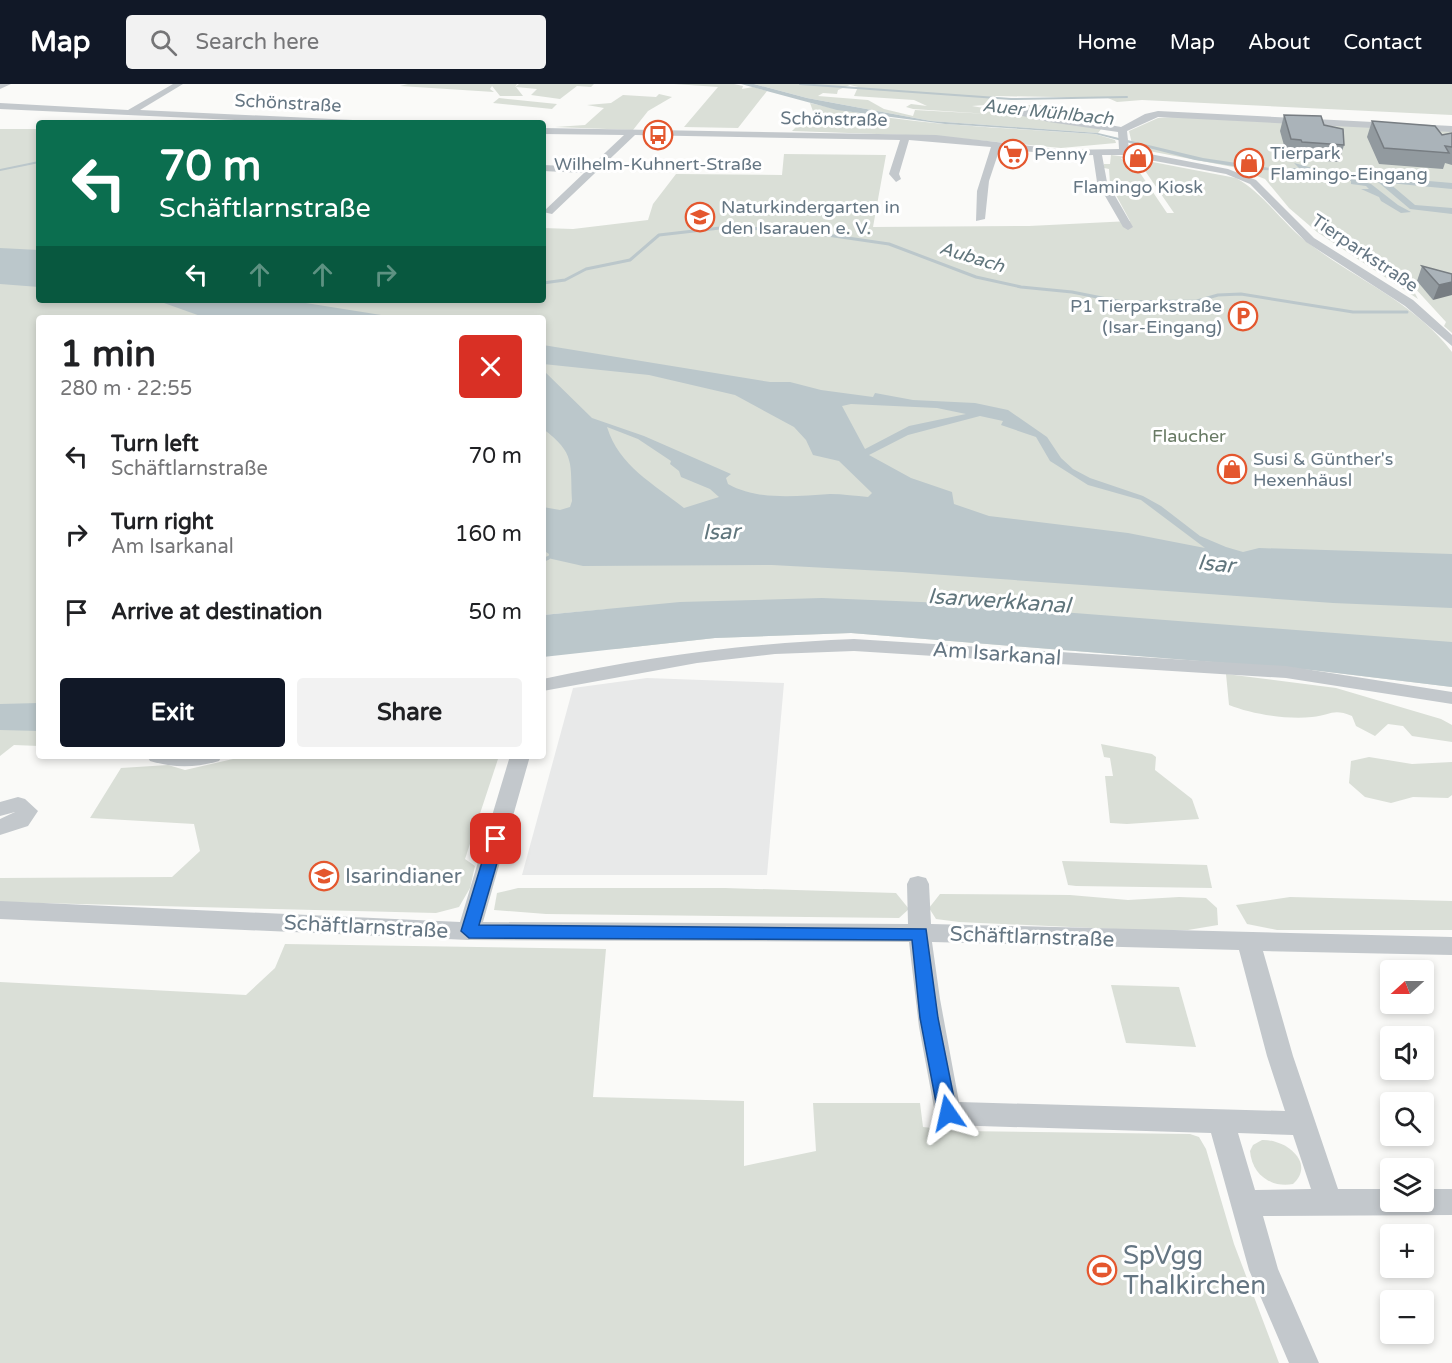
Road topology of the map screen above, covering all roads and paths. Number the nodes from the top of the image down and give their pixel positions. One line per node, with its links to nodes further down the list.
1 (8, 84): 3 (street)
2 (179, 84): 8 (street)
3 (0, 87)
4 (1032, 104): 7 (street)
5 (0, 105): 8 (street, Schönstraße)
6 (994, 107): 7 (street)
7 (1014, 110): 16 (street)
8 (132, 111): 9 (street, Schönstraße)
9 (232, 117): 10 (street); 11 (street, Schönstraße)
10 (227, 120)
11 (292, 120)
12 (1452, 129): 16 (street)
13 (546, 131): 14 (street, Schönstraße)
14 (632, 133): 15 (street, Schönstraße); 20 (street)
15 (905, 137): 17 (street, Schönstraße); 21 (street)
16 (1122, 141): 18 (street, Schönstraße); 25 (street, Tierparkstraße)
17 (997, 144): 18 (street, Schönstraße); 23 (street)
18 (1097, 152): 24 (street)
19 (546, 168): 20 (street)
20 (591, 170): 22 (street)
21 (897, 178)
22 (548, 212)
23 (980, 219)
24 (1128, 227)
25 (1452, 342)
26 (546, 684): 27 (street, Am Isarkanal)
27 (1452, 698)
28 (519, 759): 31 (street)
29 (918, 884): 32 (street)
30 (0, 910): 31 (street, Schäftlarnstraße)
31 (469, 931): 32 (street, Schäftlarnstraße)
32 (920, 933): 33 (street, Schäftlarnstraße); 35 (street)
33 (1249, 943): 34 (street, Schäftlarnstraße); 36 (street)
34 (1452, 946)
35 (1221, 1121): 36 (street); 39 (street)
36 (1302, 1123): 37 (street)
37 (1329, 1202): 38 (street); 39 (street)
38 (1452, 1202)
39 (1245, 1203): 40 (street)
40 (1304, 1363)

